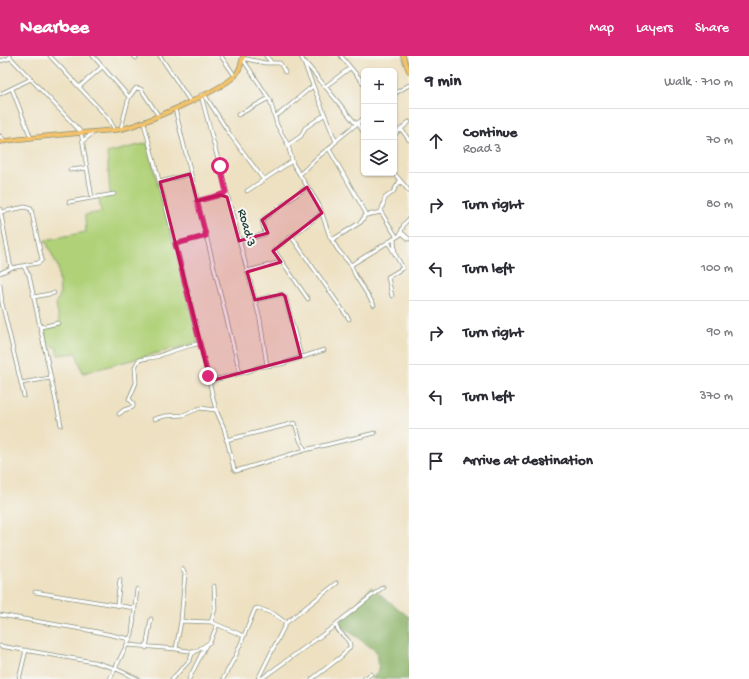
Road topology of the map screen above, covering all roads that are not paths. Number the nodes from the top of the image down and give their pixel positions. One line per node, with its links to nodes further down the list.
1 (50, 56): 23 (street)
2 (93, 56): 14 (street)
3 (160, 56): 31 (street)
4 (221, 56): 18 (street)
5 (266, 56): 13 (street)
6 (301, 56): 11 (street)
7 (341, 56): 15 (street)
8 (403, 56): 16 (main road)
9 (10, 57): 12 (street); 19 (street)
10 (243, 57): 13 (street); 18 (main road); 30 (street)
11 (303, 60): 22 (street); 24 (street)
12 (0, 62)
13 (272, 63): 17 (street)
14 (102, 67): 23 (street); 29 (street)
15 (350, 68): 20 (street); 22 (street)
16 (409, 70)
17 (285, 72)
18 (235, 76): 28 (main road)
19 (31, 79): 25 (street); 41 (street)
20 (361, 81)
21 (409, 85): 26 (street)
22 (326, 86): 40 (street)
23 (79, 87): 43 (street)
24 (312, 87): 35 (street); 36 (street)
25 (12, 89): 27 (street); 51 (street)
26 (397, 92)
27 (0, 94)
28 (202, 94): 31 (main road); 64 (street); 70 (street, Road 3)
29 (129, 97): 33 (street); 42 (street)
30 (269, 98): 34 (street); 36 (street)
31 (190, 101): 32 (main road)
32 (174, 108): 33 (main road); 61 (street)
33 (158, 115): 38 (main road)
34 (238, 115)
35 (324, 115): 55 (street); 56 (street)
36 (276, 116): 56 (street)
37 (361, 120): 40 (street)
38 (144, 122): 42 (main road); 66 (street)
39 (409, 122): 45 (street)
40 (356, 124): 44 (street); 55 (street)
41 (76, 127): 47 (street); 49 (street)
42 (121, 128): 43 (main road)
43 (115, 130): 46 (main road)
44 (361, 130)
45 (402, 130): 48 (street); 53 (street)
46 (95, 131): 47 (main road); 52 (street)
47 (81, 132): 49 (main road); 52 (street)
48 (397, 133)
49 (73, 134): 51 (main road)
50 (0, 136): 54 (street)
51 (31, 138): 54 (main road)
52 (84, 140): 59 (street)
53 (409, 140)
54 (2, 142)
55 (336, 142): 57 (street)
56 (288, 145): 58 (street)
57 (329, 149): 62 (street); 80 (street)
58 (292, 161): 62 (street); 64 (street)
59 (87, 168): 60 (street); 73 (street)
60 (70, 170)
61 (190, 174): 66 (street); 75 (street)
62 (300, 174): 67 (street)
63 (396, 176): 65 (street)
64 (263, 179): 68 (street)
65 (400, 181): 69 (street); 78 (street)
66 (160, 182): 90 (street)
67 (307, 187): 79 (street); 88 (street)
68 (246, 191)
69 (409, 191)
70 (226, 192): 72 (street); 74 (street, Road 3)
71 (114, 194): 73 (street)
72 (220, 195): 74 (street); 75 (street)
73 (92, 198): 76 (street)
74 (227, 198): 88 (street, Road 3)
75 (197, 201): 83 (street)
76 (69, 202)
77 (0, 210): 94 (street); 95 (street)
78 (381, 212): 80 (street); 85 (street)
79 (322, 213): 84 (street); 86 (street)
80 (366, 214): 86 (street)
81 (409, 219): 82 (street)
82 (402, 233): 85 (street); 87 (street)
83 (206, 236): 90 (street); 114 (street)
84 (291, 236): 92 (street); 107 (street)
85 (395, 237): 89 (street); 91 (street)
86 (332, 240): 93 (street)
87 (409, 240)
88 (239, 241): 96 (street, Road 3)
89 (388, 242): 91 (street); 93 (street)
90 (175, 244): 110 (street)
91 (395, 254): 101 (street)
92 (281, 262): 96 (street); 102 (street)
93 (351, 265): 104 (street)
94 (24, 267): 95 (street); 100 (street)
95 (11, 268): 97 (street)
96 (247, 271): 103 (street, Road 3)
97 (0, 273)
98 (0, 285): 105 (street)
99 (54, 292): 100 (street)
100 (34, 296): 109 (street)
101 (392, 296)
102 (308, 298)
103 (255, 300): 112 (street); 113 (street, Road 3)
104 (374, 305)
105 (5, 314): 106 (street); 117 (street)
106 (0, 317)
107 (349, 319)
108 (58, 323): 109 (street)
109 (41, 327): 115 (street)
110 (200, 343): 116 (street); 120 (street)
111 (324, 350): 112 (street)
112 (301, 357): 113 (street)
113 (267, 366): 114 (street)
114 (240, 373): 116 (street)
115 (50, 378): 117 (street); 122 (street)
116 (211, 382): 119 (street)
117 (21, 383): 118 (street)
118 (24, 396)
119 (216, 410): 121 (street); 124 (street)
120 (119, 414)
121 (154, 419)
122 (61, 425)
123 (375, 433): 125 (street)
124 (226, 440): 125 (street); 125 (street)
125 (305, 450)
126 (182, 569): 137 (street)
127 (120, 580): 133 (street)
128 (337, 583): 139 (street)
129 (214, 586): 138 (street)
130 (383, 587): 141 (street)
131 (137, 589): 134 (street)
132 (35, 592): 133 (street)
133 (116, 605): 134 (street)
134 (134, 608): 143 (street)
135 (0, 615): 143 (street)
136 (151, 619): 147 (street)
137 (181, 620): 138 (street); 148 (street)
138 (211, 622): 140 (street)
139 (286, 623): 142 (street); 161 (street)
140 (217, 625): 142 (street); 145 (street)
141 (336, 625): 161 (street); 162 (street)
142 (244, 636): 160 (street)
143 (130, 639): 144 (street)
144 (128, 645): 147 (street); 153 (street)
145 (206, 645): 150 (street); 152 (street)
146 (0, 646): 149 (street)
147 (146, 648): 148 (street)
148 (176, 649): 150 (street)
149 (26, 650): 153 (street); 155 (street)
150 (195, 652): 151 (street)
151 (190, 660): 152 (street); 158 (street)
152 (198, 663): 159 (street)
153 (114, 668): 156 (street); 157 (street)
154 (371, 674): 163 (street)
155 (19, 679)
156 (110, 679)
157 (138, 679)
158 (172, 679)
159 (189, 679)
160 (223, 679)
161 (260, 679)
162 (312, 679)
163 (364, 679)

